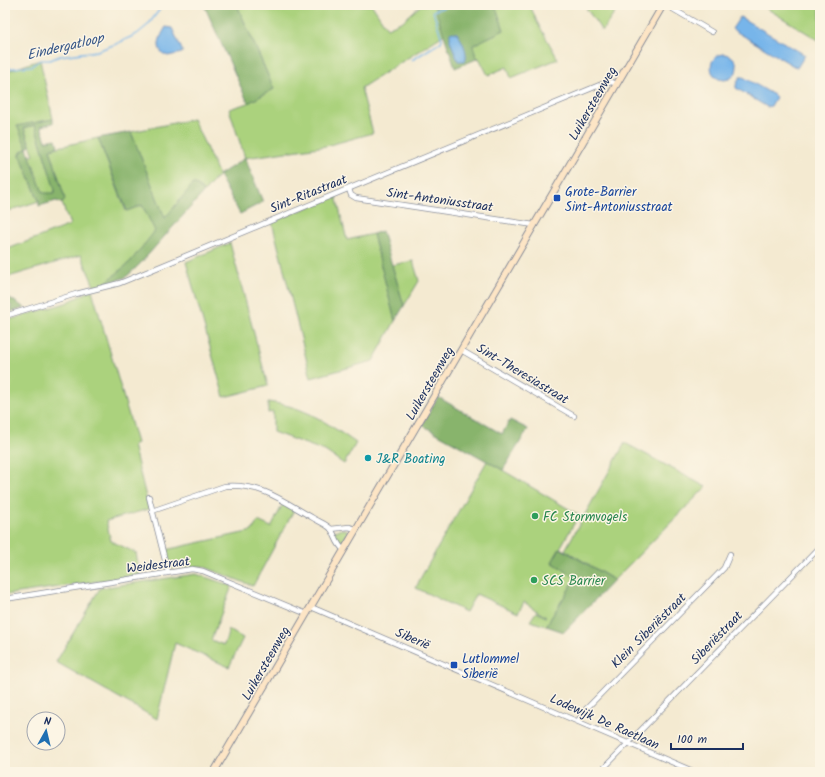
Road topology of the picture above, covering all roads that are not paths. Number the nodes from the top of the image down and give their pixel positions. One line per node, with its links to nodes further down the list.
1 (662, 5): 4 (main road, Luikersteenweg)
2 (666, 5): 3 (street)
3 (712, 32)
4 (616, 84): 5 (street, Sint-Ritastraat); 6 (main road, Luikersteenweg)
5 (348, 189): 6 (street, Sint-Antoniusstraat); 7 (street, Sint-Ritastraat)
6 (534, 225): 8 (main road, Luikersteenweg)
7 (5, 316)
8 (461, 350): 9 (street, Sint-Theresiastraat); 13 (main road, Luikersteenweg)
9 (574, 416)
10 (149, 497): 11 (street)
11 (152, 511): 12 (street); 17 (street)
12 (331, 529): 13 (street); 15 (street)
13 (356, 529): 15 (main road, Luikersteenweg)
14 (820, 547): 23 (street, Siberiëstraat)
15 (344, 550): 19 (main road, Luikersteenweg)
16 (730, 554): 22 (street, Klein Siberiëstraat)
17 (168, 572): 18 (street, Weidestraat); 20 (street, Weidestraat)
18 (5, 599)
19 (311, 607): 20 (main road, Luikersteenweg); 21 (street, Siberië)
20 (307, 614): 24 (main road, Luikersteenweg)
21 (506, 690): 22 (street, Lodewijk De Raetlaan)
22 (578, 721): 23 (street, Lodewijk De Raetlaan)
23 (628, 743): 25 (street, Siberiëstraat); 26 (street, Lodewijk De Raetlaan)
24 (214, 772)
25 (600, 772)
26 (695, 772)

